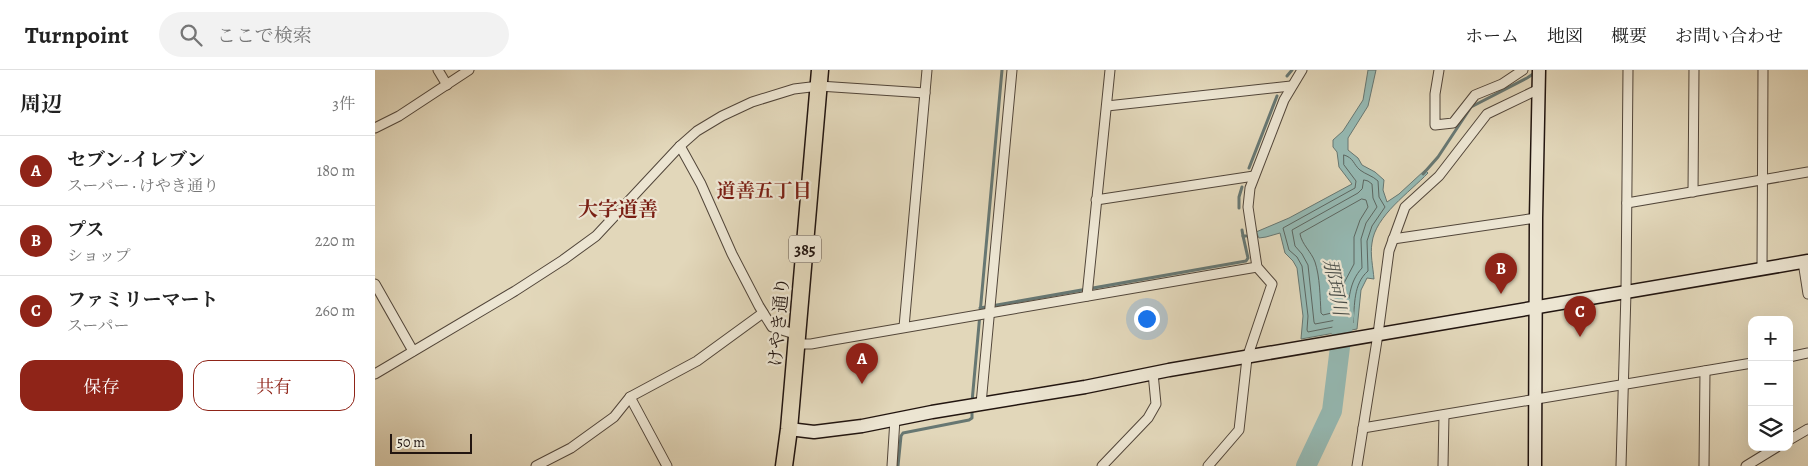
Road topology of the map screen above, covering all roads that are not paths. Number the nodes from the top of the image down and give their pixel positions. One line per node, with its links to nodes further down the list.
1 (438, 70): 14 (street)
2 (469, 70): 14 (street)
3 (927, 70): 16 (street)
4 (1012, 70): 37 (street)
5 (1109, 70): 17 (street)
6 (1302, 70): 15 (street)
7 (1439, 70): 8 (street)
8 (1523, 70)
9 (1629, 70): 25 (street)
10 (1694, 70): 23 (street)
11 (1763, 70): 22 (street)
12 (819, 78): 16 (street); 19 (street); 40 (highway, けやき通り / 385)
13 (1539, 79): 26 (street); 27 (street)
14 (447, 85): 18 (street)
15 (1291, 86): 17 (street); 21 (street)
16 (925, 93): 38 (street)
17 (1107, 106): 24 (street)
18 (375, 128)
19 (680, 146): 36 (street); 41 (street)
20 (1808, 172): 22 (street)
21 (1254, 176): 24 (street); 29 (street)
22 (1762, 180): 23 (street); 30 (street)
23 (1693, 192): 25 (street)
24 (1096, 200): 34 (street)
25 (1627, 203): 32 (street)
26 (1536, 218): 27 (street); 35 (street)
27 (1393, 239): 39 (street)
28 (1805, 262): 30 (street); 33 (street)
29 (1257, 266): 34 (street); 44 (street)
30 (1761, 268): 32 (street)
31 (375, 284): 41 (street)
32 (1627, 292): 35 (street); 49 (street)
33 (1808, 294)
34 (1087, 296): 37 (street)
35 (1536, 307): 39 (street); 51 (street)
36 (763, 313): 40 (street); 50 (street)
37 (989, 313): 38 (street); 52 (street)
38 (904, 327): 40 (street)
39 (1374, 335): 44 (street); 55 (street)
40 (797, 339): 56 (highway, けやき通り / 385)
41 (413, 351): 48 (street)
42 (1808, 353): 43 (street)
43 (1793, 356)
44 (1250, 357): 47 (street); 66 (street)
45 (1748, 364): 46 (street)
46 (1705, 372): 49 (street); 71 (street)
47 (1153, 373): 52 (street); 65 (street)
48 (375, 374)
49 (1624, 384): 51 (street); 70 (street)
50 (630, 397): 60 (street); 61 (street)
51 (1535, 399): 53 (street); 69 (street)
52 (981, 404): 54 (street)
53 (1444, 415): 55 (street); 68 (street)
54 (895, 419): 56 (street); 64 (street)
55 (1363, 428): 67 (street)
56 (789, 429): 62 (highway, 385); 63 (highway, 385)
57 (1808, 429): 58 (street)
58 (1793, 438)
59 (1770, 451): 72 (street)
60 (536, 466)
61 (667, 466)
62 (784, 466)
63 (788, 466)
64 (892, 466)
65 (1102, 466)
66 (1208, 466)
67 (1357, 466)
68 (1443, 466)
69 (1535, 466)
70 (1621, 466)
71 (1705, 466)
72 (1745, 466)

